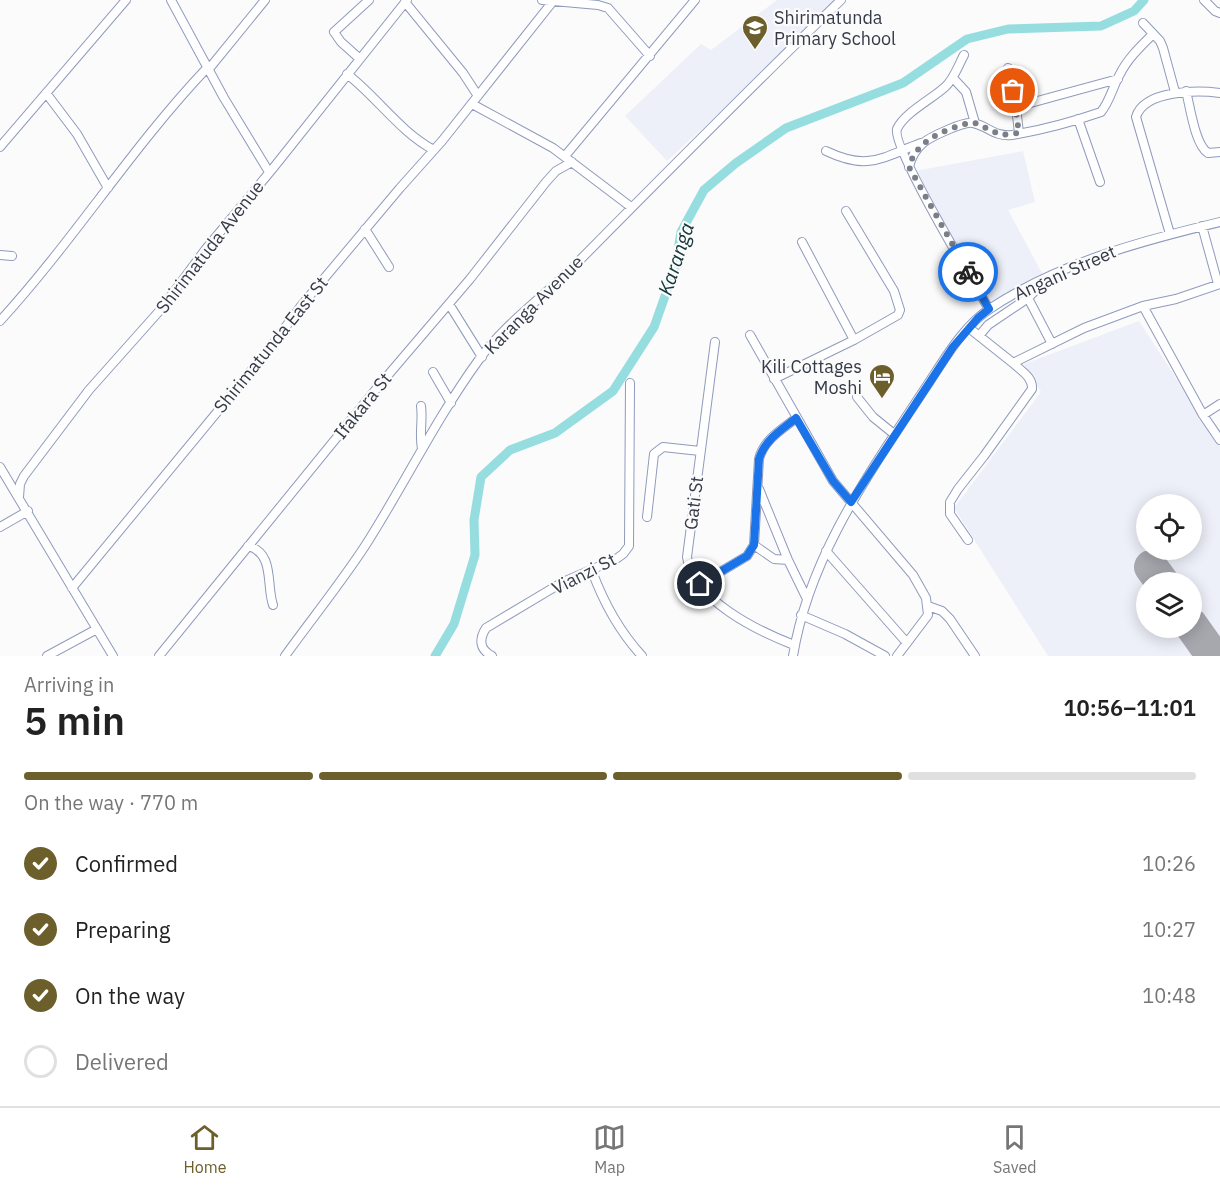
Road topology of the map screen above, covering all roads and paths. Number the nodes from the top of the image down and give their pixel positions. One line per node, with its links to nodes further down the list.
1 (126, 0): 24 (street)
2 (171, 0): 18 (street)
3 (265, 0): 18 (street)
4 (369, 0): 16 (street)
5 (542, 0): 6 (street)
6 (554, 0): 15 (street); 26 (street, Shirimatunda East St)
7 (695, 0): 15 (street)
8 (841, 0): 44 (street, Karanga Avenue)
9 (1204, 0): 11 (street)
10 (406, 1): 16 (street, Shirimatuda Avenue); 26 (street)
11 (1220, 13)
12 (1143, 23): 13 (street)
13 (1154, 34): 21 (street); 23 (street)
14 (964, 55): 20 (street)
15 (650, 56): 38 (street)
16 (360, 59): 19 (street, Shirimatuda Avenue)
17 (1008, 68): 28 (street)
18 (208, 69): 41 (street); 43 (street)
19 (347, 74): 34 (street); 41 (street, Shirimatuda Avenue)
20 (953, 78): 30 (street); 35 (street)
21 (1118, 79): 28 (street); 29 (street)
22 (1186, 91): 23 (street); 25 (street); 37 (street)
23 (1175, 92): 49 (street)
24 (46, 93): 33 (street); 43 (street)
25 (1220, 93)
26 (478, 96): 27 (street, Shirimatunda East St)
27 (472, 104): 34 (street, Shirimatunda East St); 38 (street)
28 (1016, 107): 31 (street)
29 (1078, 119): 31 (street); 42 (street)
30 (975, 123): 31 (street); 32 (street)
31 (1019, 133)
32 (924, 142): 35 (street); 40 (street)
33 (0, 147)
34 (434, 150): 48 (street, Shirimatunda East St)
35 (902, 150): 36 (street); 40 (street)
36 (826, 151)
37 (1220, 152)
38 (565, 156): 39 (street)
39 (572, 162): 44 (street); 57 (street, Ifakara St)
40 (909, 167): 59 (street)
41 (269, 172): 84 (street, Shirimatuda Avenue)
42 (1100, 182)
43 (108, 188): 60 (street)
44 (631, 207): 67 (street, Karanga Avenue)
45 (846, 211): 64 (street)
46 (1220, 222): 47 (street, Angani Street)
47 (1202, 226): 49 (street, Angani Street); 55 (street)
48 (365, 229): 53 (street); 96 (street, Shirimatunda East St)
49 (1170, 234): 54 (street, Angani Street)
50 (802, 242): 64 (street)
51 (0, 255): 52 (street)
52 (12, 256)
53 (388, 267)
54 (1050, 276): 56 (street); 59 (street, Angani Street)
55 (1219, 284): 58 (street)
56 (1028, 298): 63 (street); 66 (street)
57 (449, 304): 67 (street); 91 (street, Ifakara St)
58 (1143, 306): 66 (street); 76 (street)
59 (989, 309): 61 (street, Angani Street)
60 (0, 321)
61 (969, 328): 63 (street); 78 (street, Angani Street)
62 (750, 335): 70 (street)
63 (979, 336): 68 (street)
64 (854, 340): 70 (street)
65 (715, 342): 81 (street, Gati St)
66 (1052, 344): 68 (street)
67 (482, 357): 73 (street, Karanga Avenue)
68 (1012, 363): 89 (street)
69 (432, 372): 73 (street)
70 (774, 379): 77 (street)
71 (630, 383): 94 (street, Vianzi St)
72 (857, 397): 78 (street)
73 (451, 403): 80 (street, Karanga Avenue)
74 (1220, 404): 76 (street)
75 (421, 406): 80 (street)
76 (1203, 415): 79 (street)
77 (796, 418): 83 (street); 85 (street)
78 (894, 434): 85 (street, Angani Street)
79 (1220, 439)
80 (422, 449): 107 (street, Karanga Avenue)
81 (700, 450): 87 (street); 95 (street, Gati St)
82 (0, 467): 84 (street)
83 (758, 488): 90 (street); 93 (street)
84 (19, 497): 86 (street)
85 (851, 502): 92 (street, Angani Street); 99 (street)
86 (27, 511): 88 (street); 96 (street)
87 (647, 517)
88 (0, 527)
89 (968, 540)
90 (754, 545): 93 (street); 95 (street)
91 (248, 546): 98 (street); 106 (street, Ifakara St)
92 (826, 551): 97 (street, Angani Street); 102 (street)
93 (788, 560): 97 (street)
94 (592, 571): 108 (street, Vianzi St); 109 (street)
95 (700, 584): 103 (street, Gati St)
96 (72, 588): 101 (street)
97 (806, 597): 100 (street, Angani Street)
98 (273, 605)
99 (928, 606): 102 (street); 113 (street)
100 (801, 615): 103 (street, Angani Street); 111 (street)
101 (97, 629): 104 (street); 105 (street)
102 (907, 643): 112 (street)
103 (794, 645): 110 (street, Angani Street)
104 (47, 656)
105 (113, 656)
106 (159, 656)
107 (285, 656)
108 (492, 656)
109 (642, 656)
110 (793, 656)
111 (885, 656)
112 (897, 656)
113 (975, 656)

